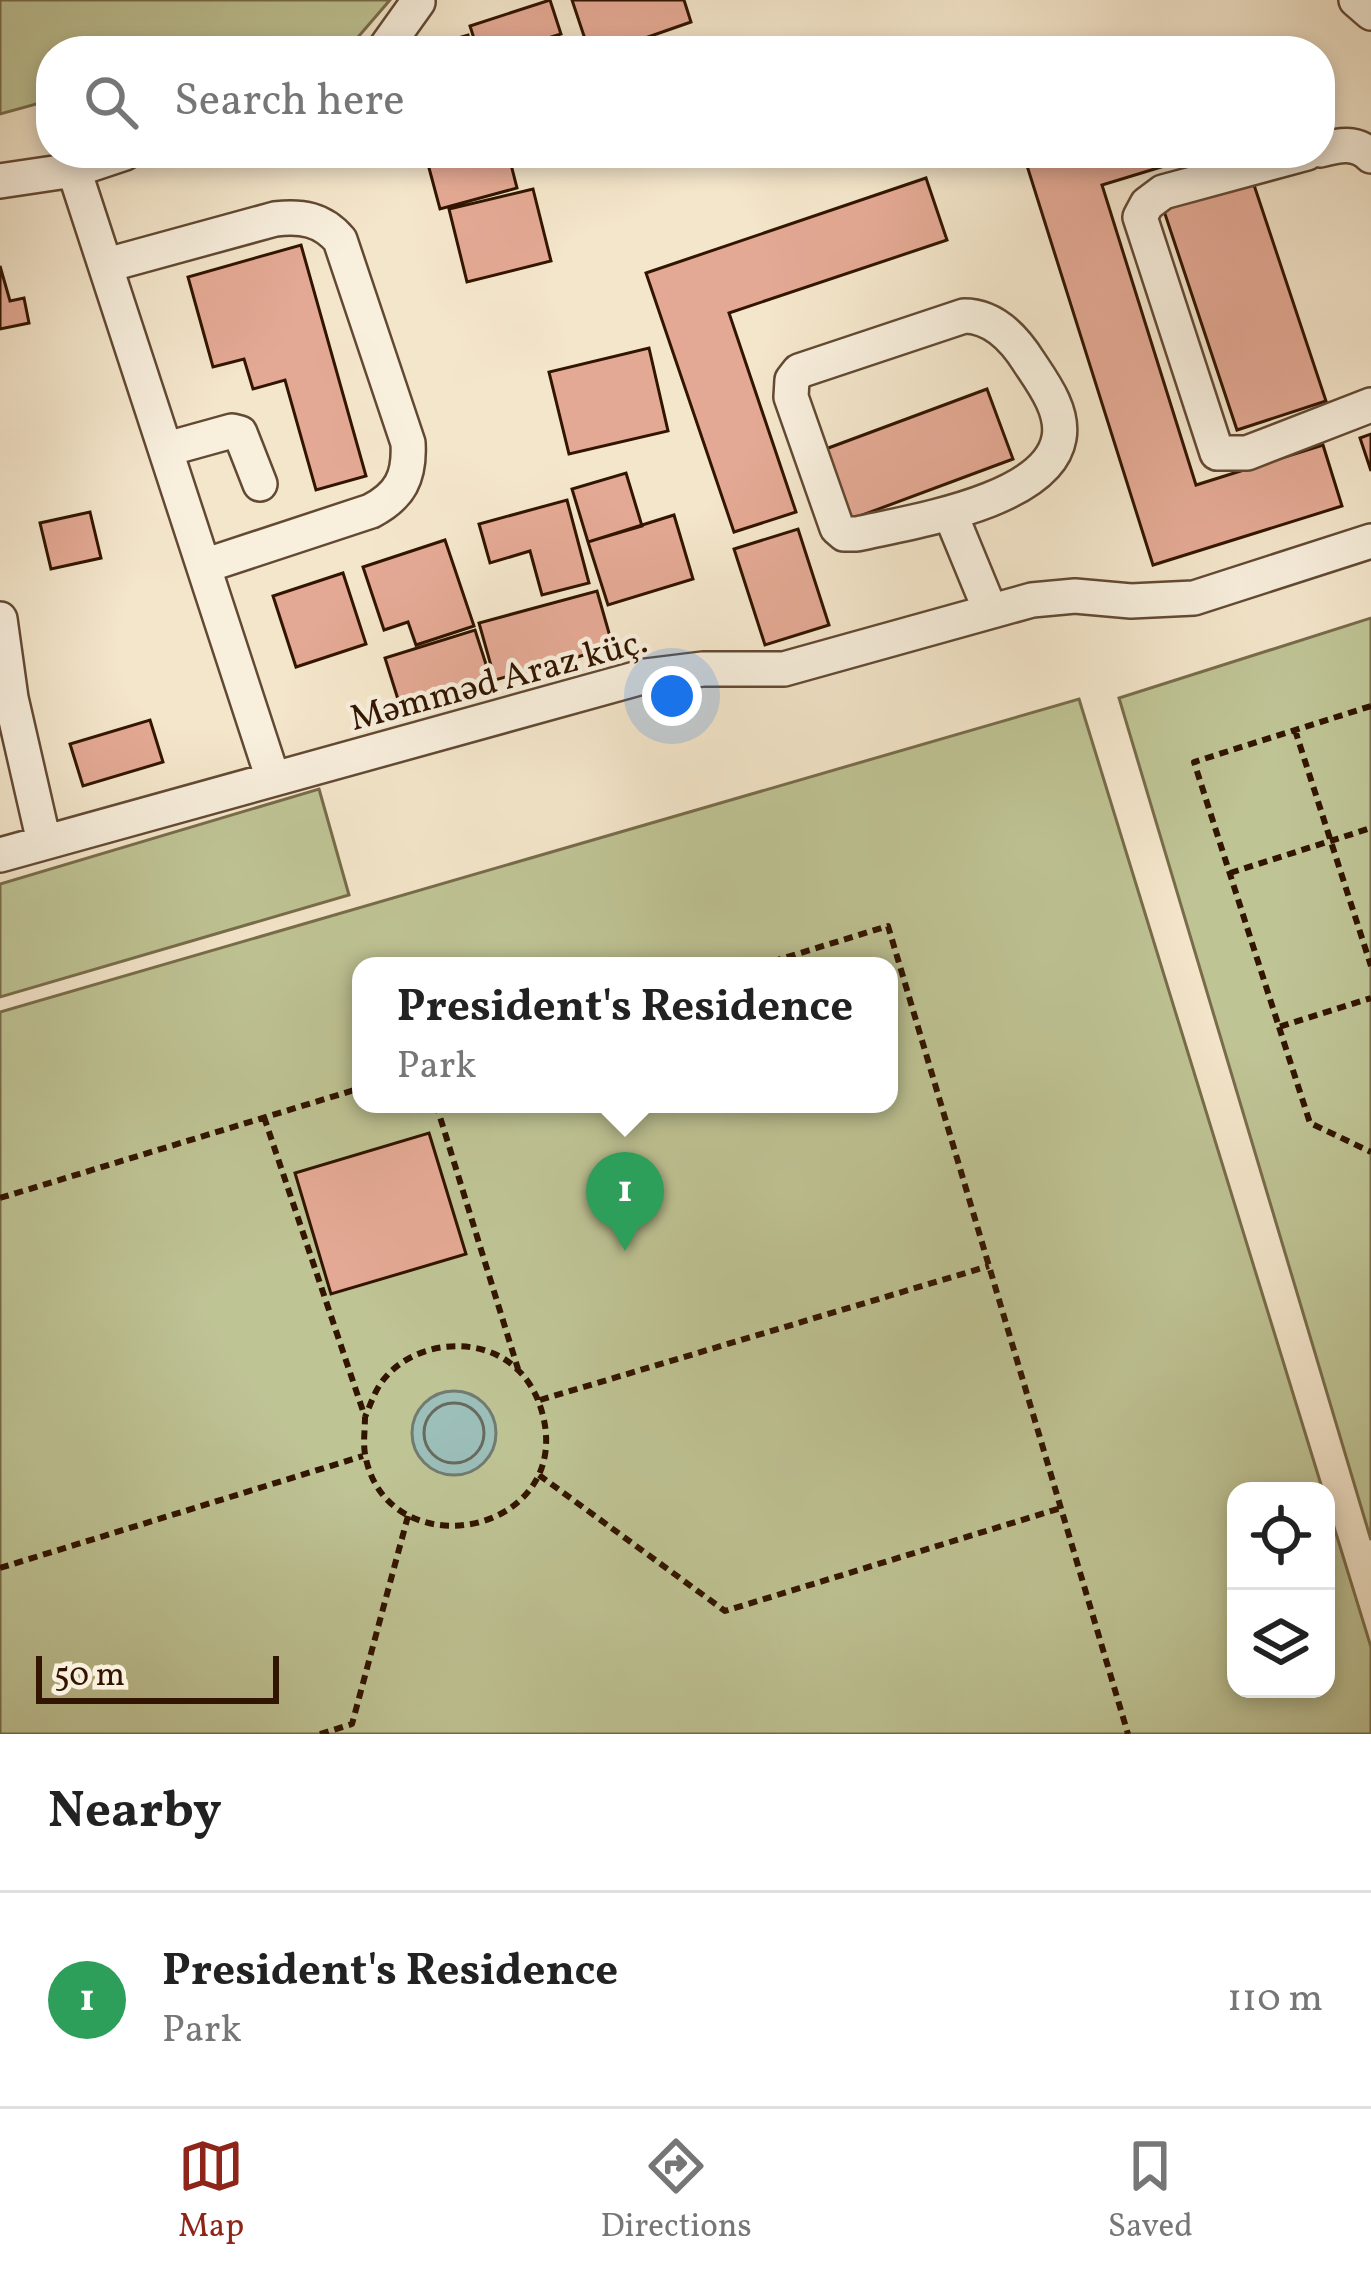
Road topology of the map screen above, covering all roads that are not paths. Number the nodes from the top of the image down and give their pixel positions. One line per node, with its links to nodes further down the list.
1 (1357, 0): 3 (street)
2 (418, 2): 4 (street)
3 (1371, 13)
4 (394, 36)
5 (1335, 146): 6 (street)
6 (1371, 156)
7 (80, 168): 9 (street)
8 (1252, 168): 12 (street)
9 (74, 170): 10 (street); 11 (street)
10 (0, 181)
11 (107, 265): 13 (street); 17 (street)
12 (1371, 405)
13 (166, 448): 14 (street); 17 (street)
14 (260, 484)
15 (950, 513): 15 (street); 18 (street)
16 (1371, 541): 18 (street, Məmməd Araz küç.)
17 (204, 566): 20 (street)
18 (990, 610): 20 (street, Məmməd Araz küç.)
19 (0, 619): 21 (street)
20 (274, 779): 21 (street, Məmməd Araz küç.)
21 (44, 842): 22 (street, Məmməd Araz küç.)
22 (0, 855)

